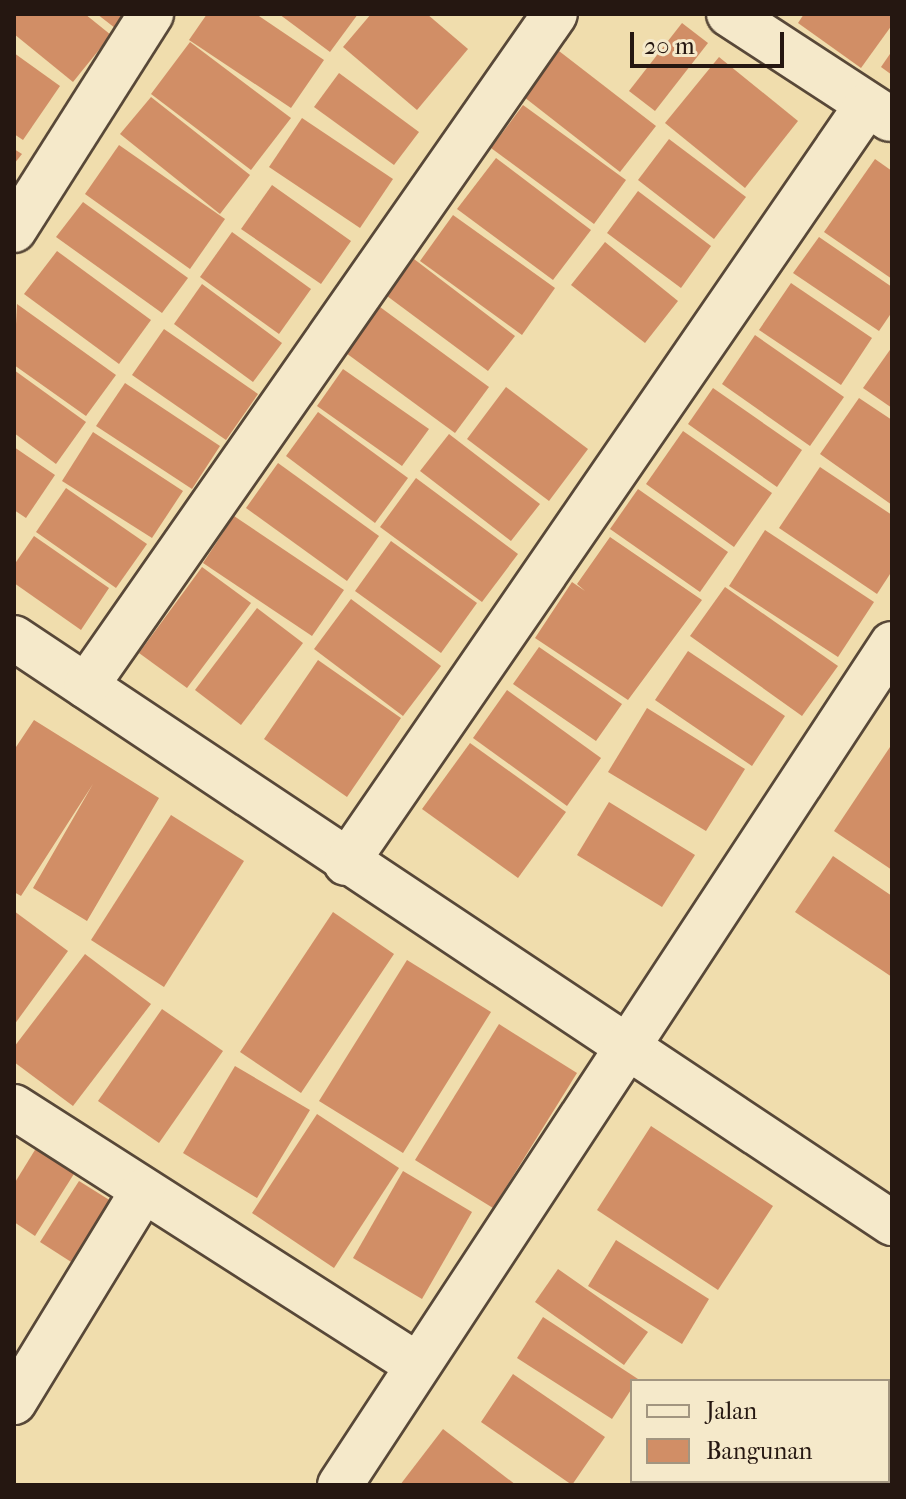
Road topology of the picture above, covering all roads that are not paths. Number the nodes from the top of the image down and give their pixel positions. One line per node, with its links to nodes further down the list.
1 (151, 14): 5 (street)
2 (555, 14): 8 (street)
3 (729, 14): 4 (street)
4 (879, 112): 9 (street)
5 (14, 230)
6 (14, 638): 8 (street)
7 (892, 644): 10 (street)
8 (86, 686): 9 (street)
9 (346, 863): 10 (street)
10 (630, 1052): 13 (street); 14 (street)
11 (14, 1107): 12 (street)
12 (143, 1191): 14 (street); 15 (street)
13 (892, 1223)
14 (418, 1365): 16 (street)
15 (14, 1402)
16 (340, 1485)

